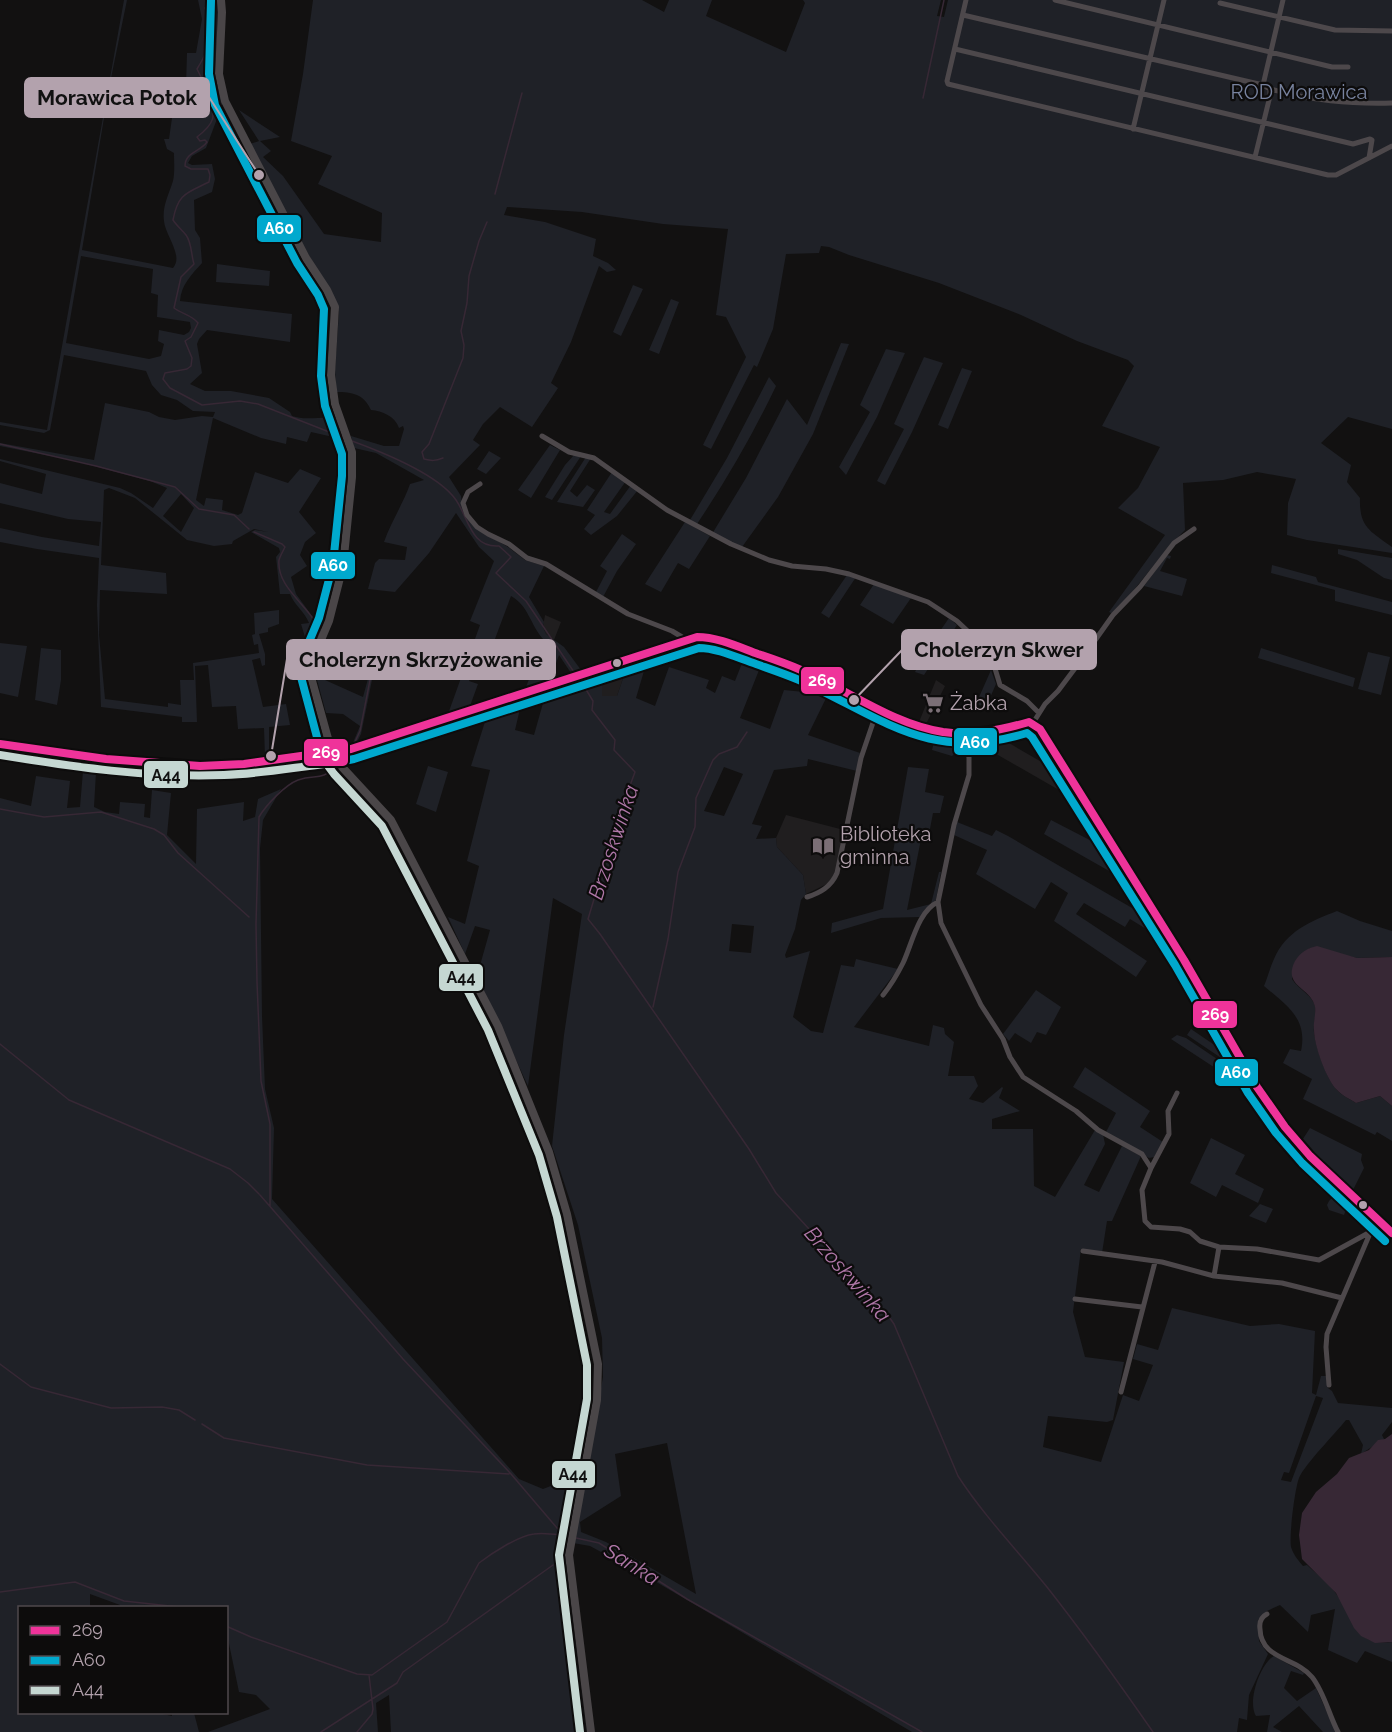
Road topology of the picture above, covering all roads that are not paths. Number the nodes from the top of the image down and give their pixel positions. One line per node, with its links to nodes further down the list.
1 (221, 0): 33 (street)
2 (966, 0): 7 (street)
3 (1055, 0): 9 (street)
4 (1164, 0): 9 (street)
5 (1283, 0): 8 (street)
6 (1220, 3): 8 (street)
7 (963, 15): 11 (street); 13 (street)
8 (1280, 17): 10 (street); 12 (street)
9 (1158, 24): 12 (street); 13 (street)
10 (1392, 31)
11 (955, 49): 17 (street); 20 (street)
12 (1271, 51): 14 (street); 15 (street)
13 (1150, 59): 15 (street); 17 (street)
14 (1348, 67)
15 (1263, 85): 16 (street)
16 (1270, 89): 18 (street); 19 (street)
17 (1142, 94): 19 (street); 20 (street)
18 (1392, 103)
19 (1263, 123): 22 (street); 23 (street)
20 (1133, 129): 22 (street)
21 (1392, 146): 23 (street)
22 (1255, 157): 23 (street)
23 (1369, 158)
24 (542, 436): 29 (street)
25 (480, 484): 27 (street)
26 (1194, 529): 29 (street)
27 (687, 640): 28 (street); 33 (street)
28 (878, 708): 31 (street); 34 (street)
29 (1040, 712): 30 (street)
30 (1033, 723): 31 (street); 39 (street)
31 (961, 733): 35 (street)
32 (0, 744): 33 (street)
33 (332, 753): 52 (street)
34 (807, 897)
35 (939, 902): 36 (street); 38 (street)
36 (883, 995)
37 (1177, 1093): 38 (street)
38 (1151, 1168): 42 (street)
39 (1383, 1225): 40 (street); 41 (street)
40 (1371, 1231): 42 (street); 46 (street)
41 (1392, 1233)
42 (1219, 1247): 45 (street)
43 (1083, 1251): 44 (street)
44 (1155, 1262): 45 (street); 48 (street)
45 (1214, 1276): 46 (street)
46 (1341, 1298): 49 (street)
47 (1076, 1299): 48 (street)
48 (1142, 1307): 50 (street)
49 (1329, 1385)
50 (1121, 1392)
51 (1267, 1614): 53 (street)
52 (591, 1732)
53 (1338, 1732)

